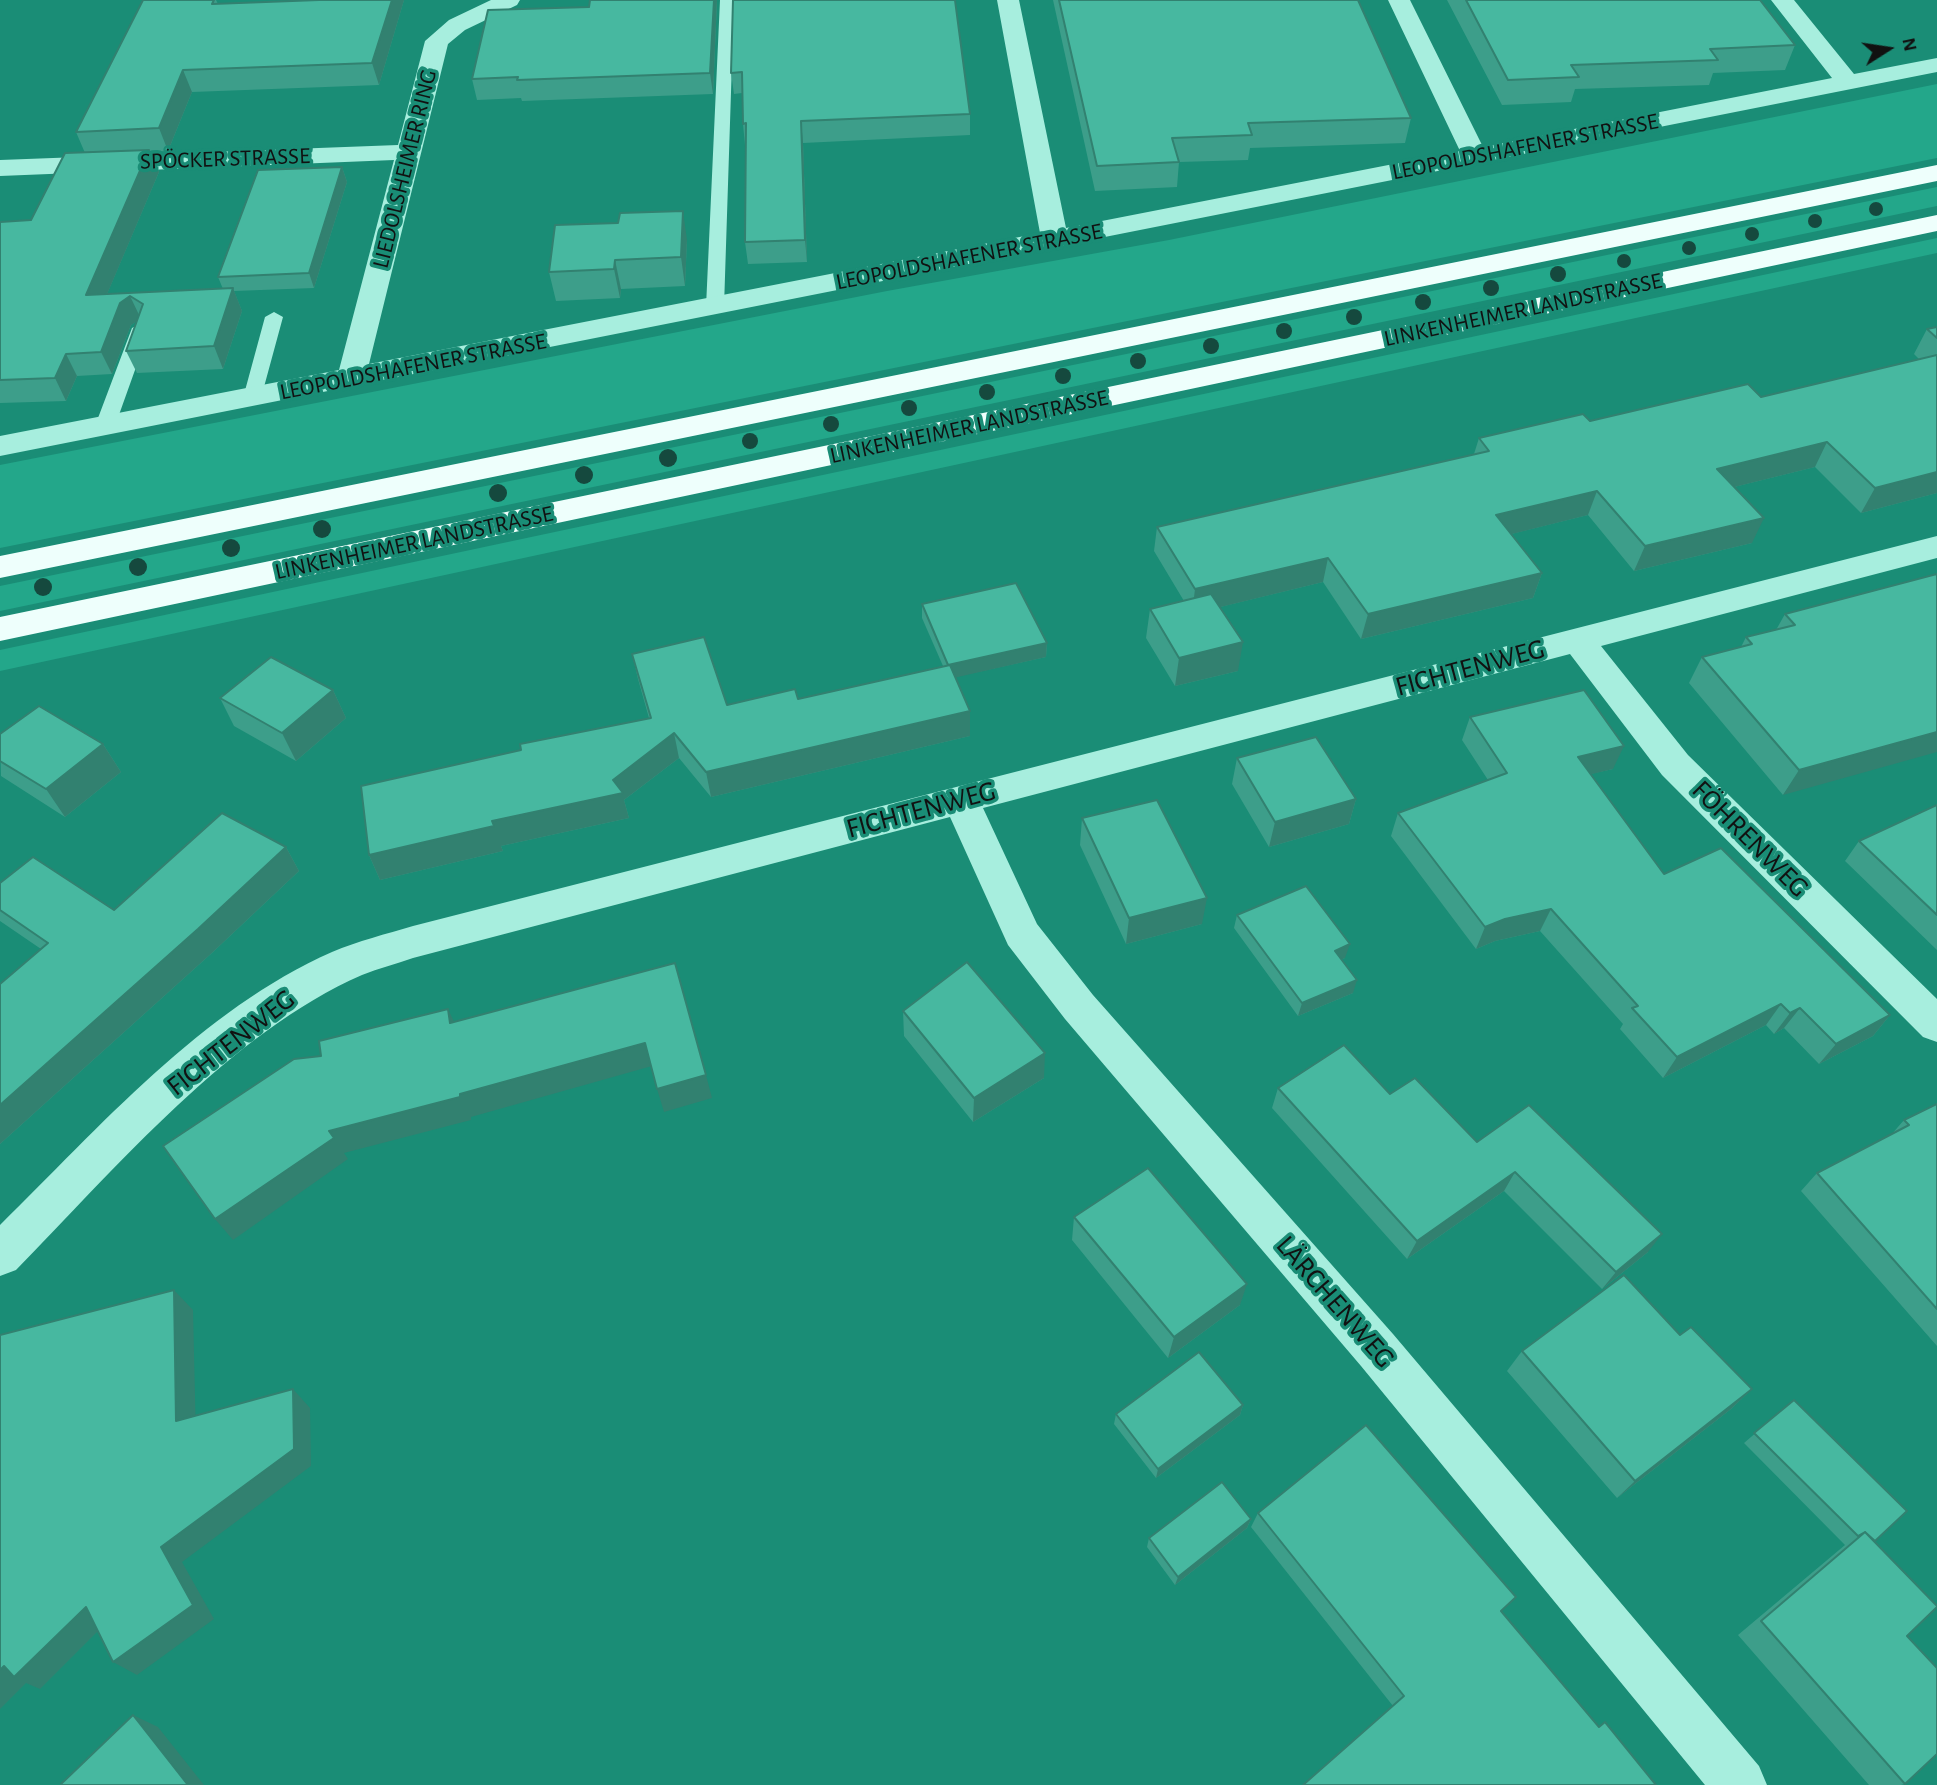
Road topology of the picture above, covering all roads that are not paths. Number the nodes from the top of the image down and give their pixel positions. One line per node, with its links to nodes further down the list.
1 (509, 0): 8 (street, LIEDOLSHEIMER RING)
2 (727, 0): 14 (lane)
3 (1008, 0): 13 (street)
4 (1399, 0): 9 (street)
5 (1782, 0): 7 (street)
6 (1937, 65): 7 (street, LEOPOLDSHAFENER STRASSE)
7 (1848, 82): 9 (street, LEOPOLDSHAFENER STRASSE)
8 (409, 152): 10 (street, SPÖCKER STRASSE); 17 (street, LIEDOLSHEIMER RING)
9 (1476, 158): 13 (street, LEOPOLDSHAFENER STRASSE)
10 (0, 168)
11 (1937, 173): 22 (main road, LINKENHEIMER LANDSTRASSE)
12 (1937, 223): 23 (main road, LINKENHEIMER LANDSTRASSE)
13 (1055, 240): 14 (street, LEOPOLDSHAFENER STRASSE)
14 (715, 307): 17 (street, LEOPOLDSHAFENER STRASSE)
15 (274, 317): 18 (lane)
16 (142, 326): 19 (lane)
17 (351, 379): 18 (street, LEOPOLDSHAFENER STRASSE)
18 (252, 398): 19 (street, LEOPOLDSHAFENER STRASSE)
19 (105, 426): 20 (street, LEOPOLDSHAFENER STRASSE)
20 (0, 446)
21 (1937, 547): 24 (street, FICHTENWEG)
22 (0, 567)
23 (0, 629)
24 (1578, 640): 25 (street, FICHTENWEG); 26 (street, FÖHRENWEG)
25 (961, 800): 27 (street, FICHTENWEG); 28 (street, LÄRCHENWEG)
26 (1937, 1025)
27 (0, 1255)
28 (1741, 1785)

